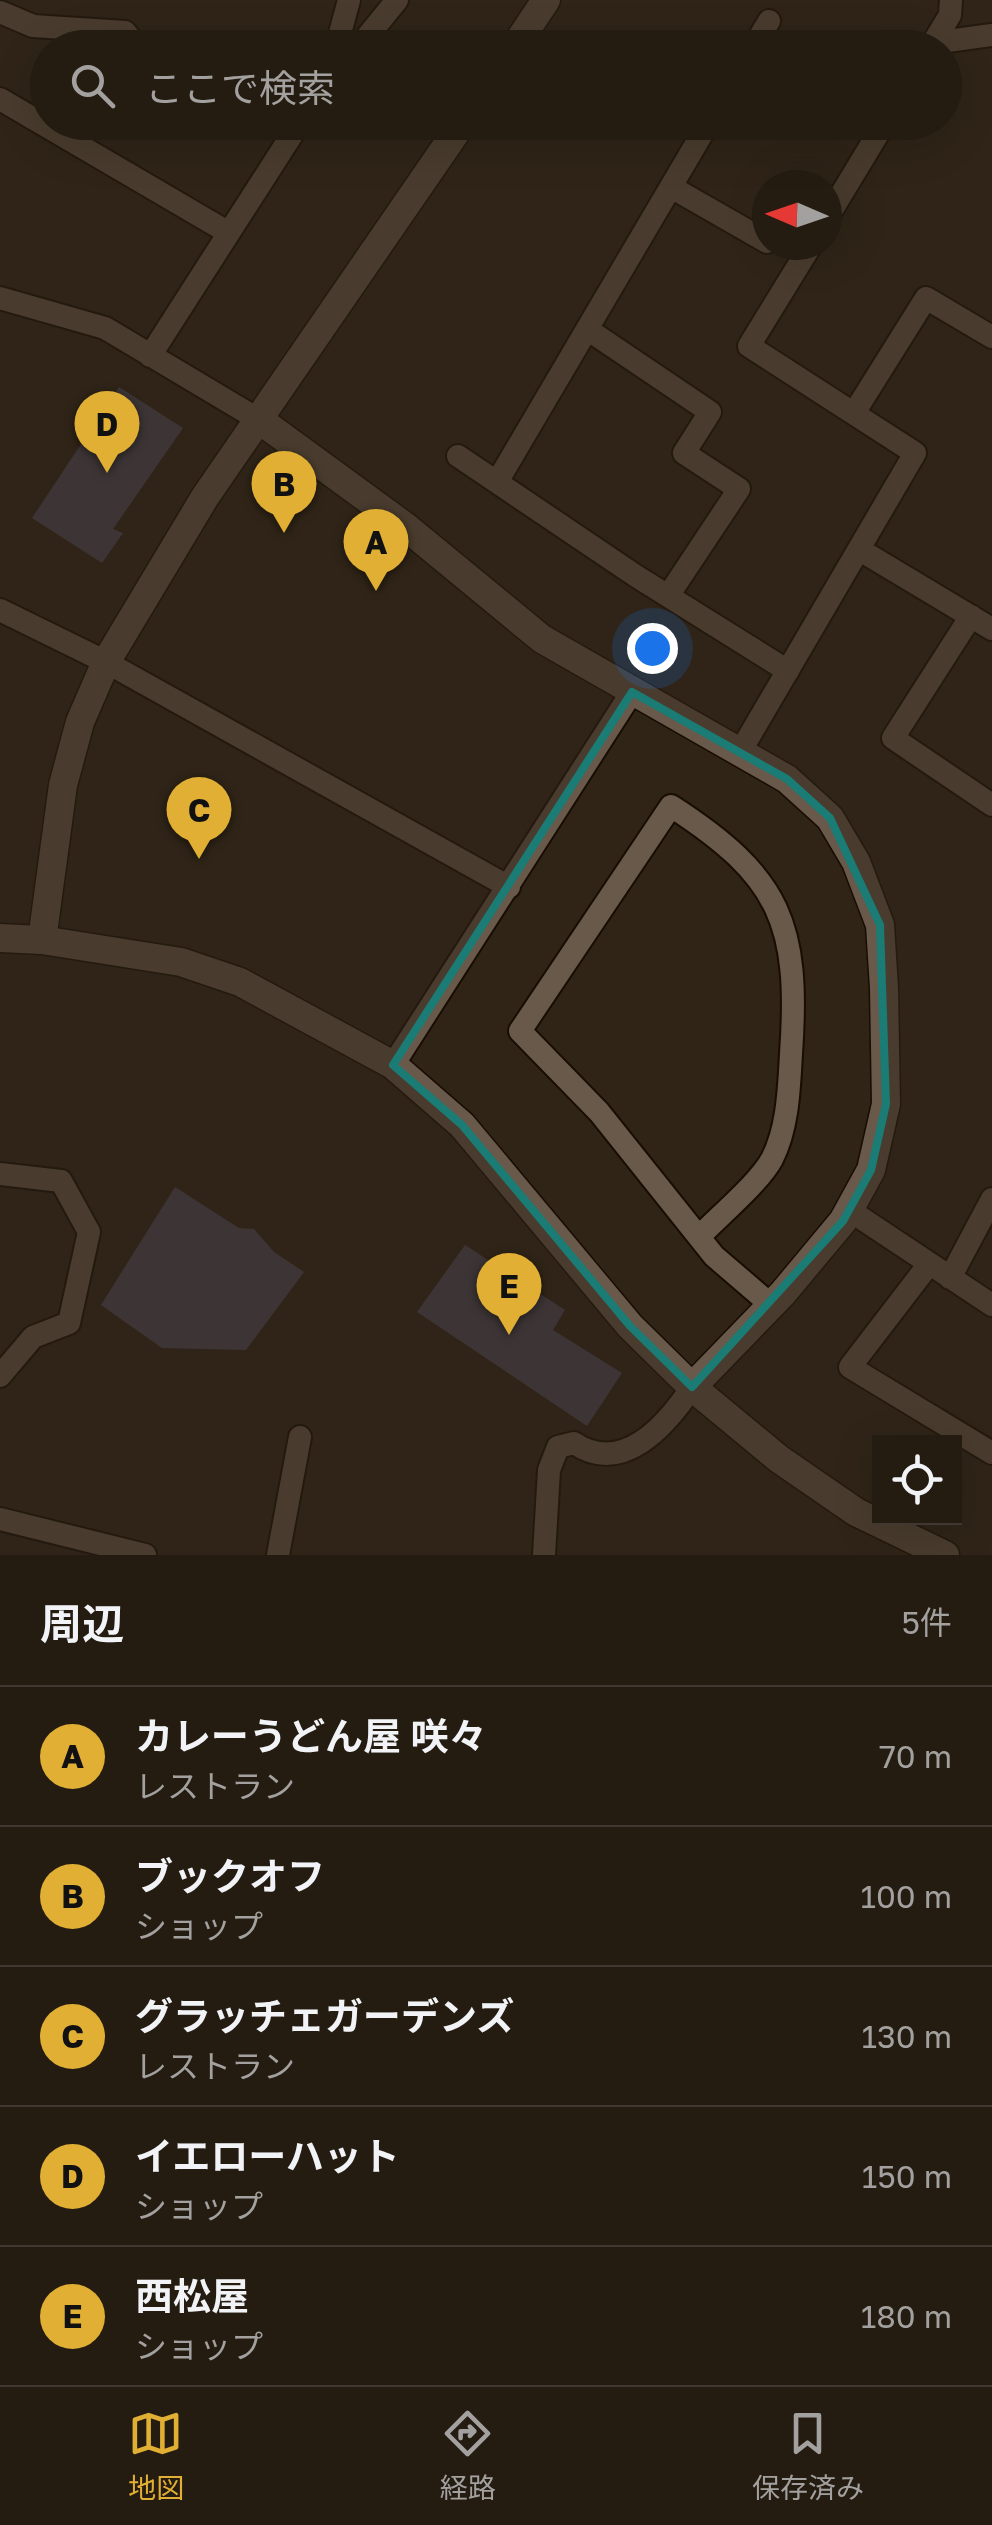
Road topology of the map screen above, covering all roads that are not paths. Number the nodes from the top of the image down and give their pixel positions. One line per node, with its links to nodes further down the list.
1 (349, 0): 8 (street)
2 (396, 0): 9 (street)
3 (546, 0): 10 (street)
4 (952, 0): 12 (street)
5 (0, 12): 7 (street)
6 (769, 21): 11 (street)
7 (94, 30)
8 (341, 30)
9 (372, 30)
10 (526, 30)
11 (764, 30)
12 (941, 30)
13 (992, 35): 14 (street)
14 (962, 40)
15 (0, 98): 16 (street)
16 (30, 116)
17 (71, 140): 24 (street)
18 (288, 140): 24 (street)
19 (451, 140): 32 (street)
20 (698, 140): 22 (street)
21 (874, 140): 23 (street)
22 (671, 186): 25 (street); 28 (street)
23 (842, 193)
24 (229, 233): 30 (street)
25 (752, 234)
26 (802, 260): 31 (street)
27 (0, 298): 30 (street)
28 (587, 329): 34 (street); 36 (street)
29 (992, 337): 31 (street)
30 (150, 356): 32 (street)
31 (854, 413): 35 (street)
32 (261, 421): 40 (street); 42 (street)
33 (458, 456): 34 (street)
34 (497, 482): 36 (street)
35 (860, 550): 38 (street); 41 (street)
36 (668, 596): 41 (street)
37 (0, 610): 40 (street)
38 (971, 616): 39 (street); 44 (street)
39 (992, 629)
40 (106, 662): 45 (street); 47 (street)
41 (788, 671): 43 (street)
42 (632, 692): 43 (street); 45 (street)
43 (740, 752): 51 (street)
44 (992, 805)
45 (509, 888): 48 (street)
46 (0, 938): 47 (street)
47 (42, 940): 48 (street)
48 (393, 1065): 58 (street)
49 (0, 1174): 57 (street)
50 (992, 1198): 54 (street)
51 (849, 1210): 53 (street); 55 (street)
52 (699, 1237): 52 (street); 55 (street)
53 (930, 1264): 54 (street); 60 (street)
54 (950, 1278): 56 (street)
55 (771, 1305): 58 (street)
56 (992, 1305)
57 (0, 1376)
58 (692, 1388): 64 (street); 65 (street)
59 (300, 1436): 63 (street)
60 (992, 1453)
61 (0, 1519): 62 (street)
62 (145, 1555)
63 (278, 1555)
64 (544, 1555)
65 (945, 1555)

